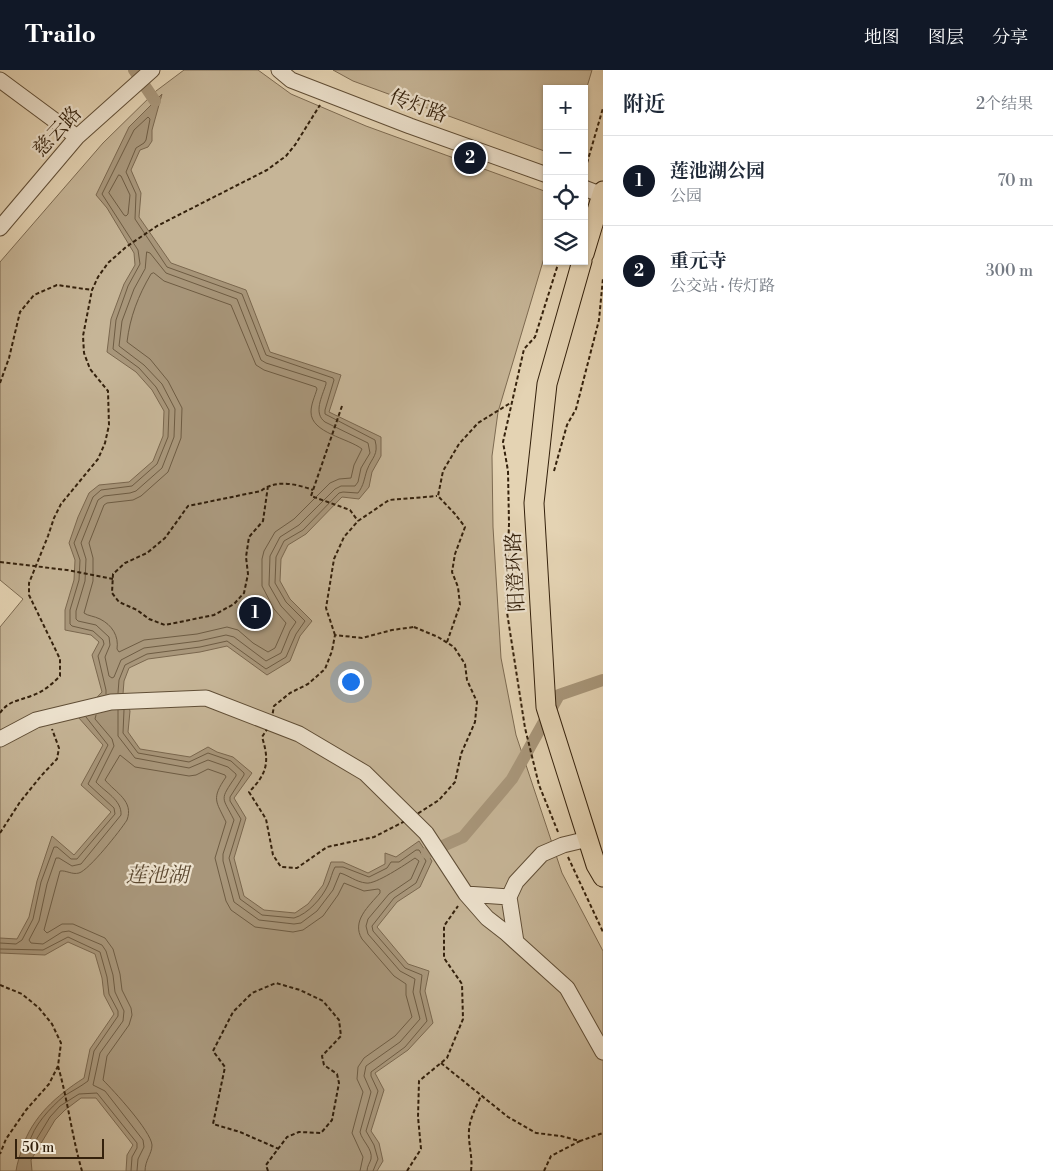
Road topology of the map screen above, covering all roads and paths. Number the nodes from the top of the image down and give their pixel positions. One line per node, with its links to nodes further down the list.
1 (152, 70): 6 (street, 慈云路)
2 (279, 70): 4 (street, 传灯路)
3 (0, 80): 6 (street)
4 (327, 94): 8 (street, 传灯路); 15 (path)
5 (603, 108): 7 (path)
6 (77, 137): 10 (street, 慈云路)
7 (588, 160)
8 (543, 174)
9 (598, 196): 11 (main road)
10 (0, 228)
11 (588, 237)
12 (558, 265): 17 (path)
13 (581, 265): 36 (main road, 阳澄环路)
14 (603, 278): 19 (path)
15 (92, 290): 16 (path); 25 (path)
16 (0, 383)
17 (512, 402): 22 (path); 33 (path)
18 (342, 406): 21 (path)
19 (553, 477)
20 (268, 486): 21 (path); 26 (path); 26 (path)
21 (313, 490): 23 (path)
22 (438, 496): 23 (path); 28 (path)
23 (358, 521): 27 (path)
24 (0, 562): 25 (path)
25 (36, 566): 26 (path); 29 (path)
26 (112, 579)
27 (335, 636): 28 (path); 31 (path)
28 (447, 642): 34 (path)
29 (0, 713)
30 (47, 717): 31 (street); 32 (street); 35 (path)
31 (270, 723): 34 (street); 34 (path)
32 (0, 739)
33 (538, 783)
34 (411, 818): 38 (street)
35 (0, 833)
36 (588, 839): 37 (main road, 阳澄环路); 39 (street)
37 (603, 877)
38 (466, 894): 39 (street); 40 (street); 43 (path)
39 (509, 897): 40 (street)
40 (516, 942): 42 (street)
41 (0, 985): 44 (path)
42 (603, 1052)
43 (441, 1063): 45 (path); 52 (path)
44 (58, 1066): 49 (path); 50 (path)
45 (481, 1095): 47 (path); 53 (path)
46 (603, 1133): 47 (path)
47 (580, 1141): 54 (path)
48 (278, 1149): 48 (path); 51 (path)
49 (0, 1154)
50 (82, 1171)
51 (268, 1171)
52 (407, 1171)
53 (471, 1171)
54 (544, 1171)

